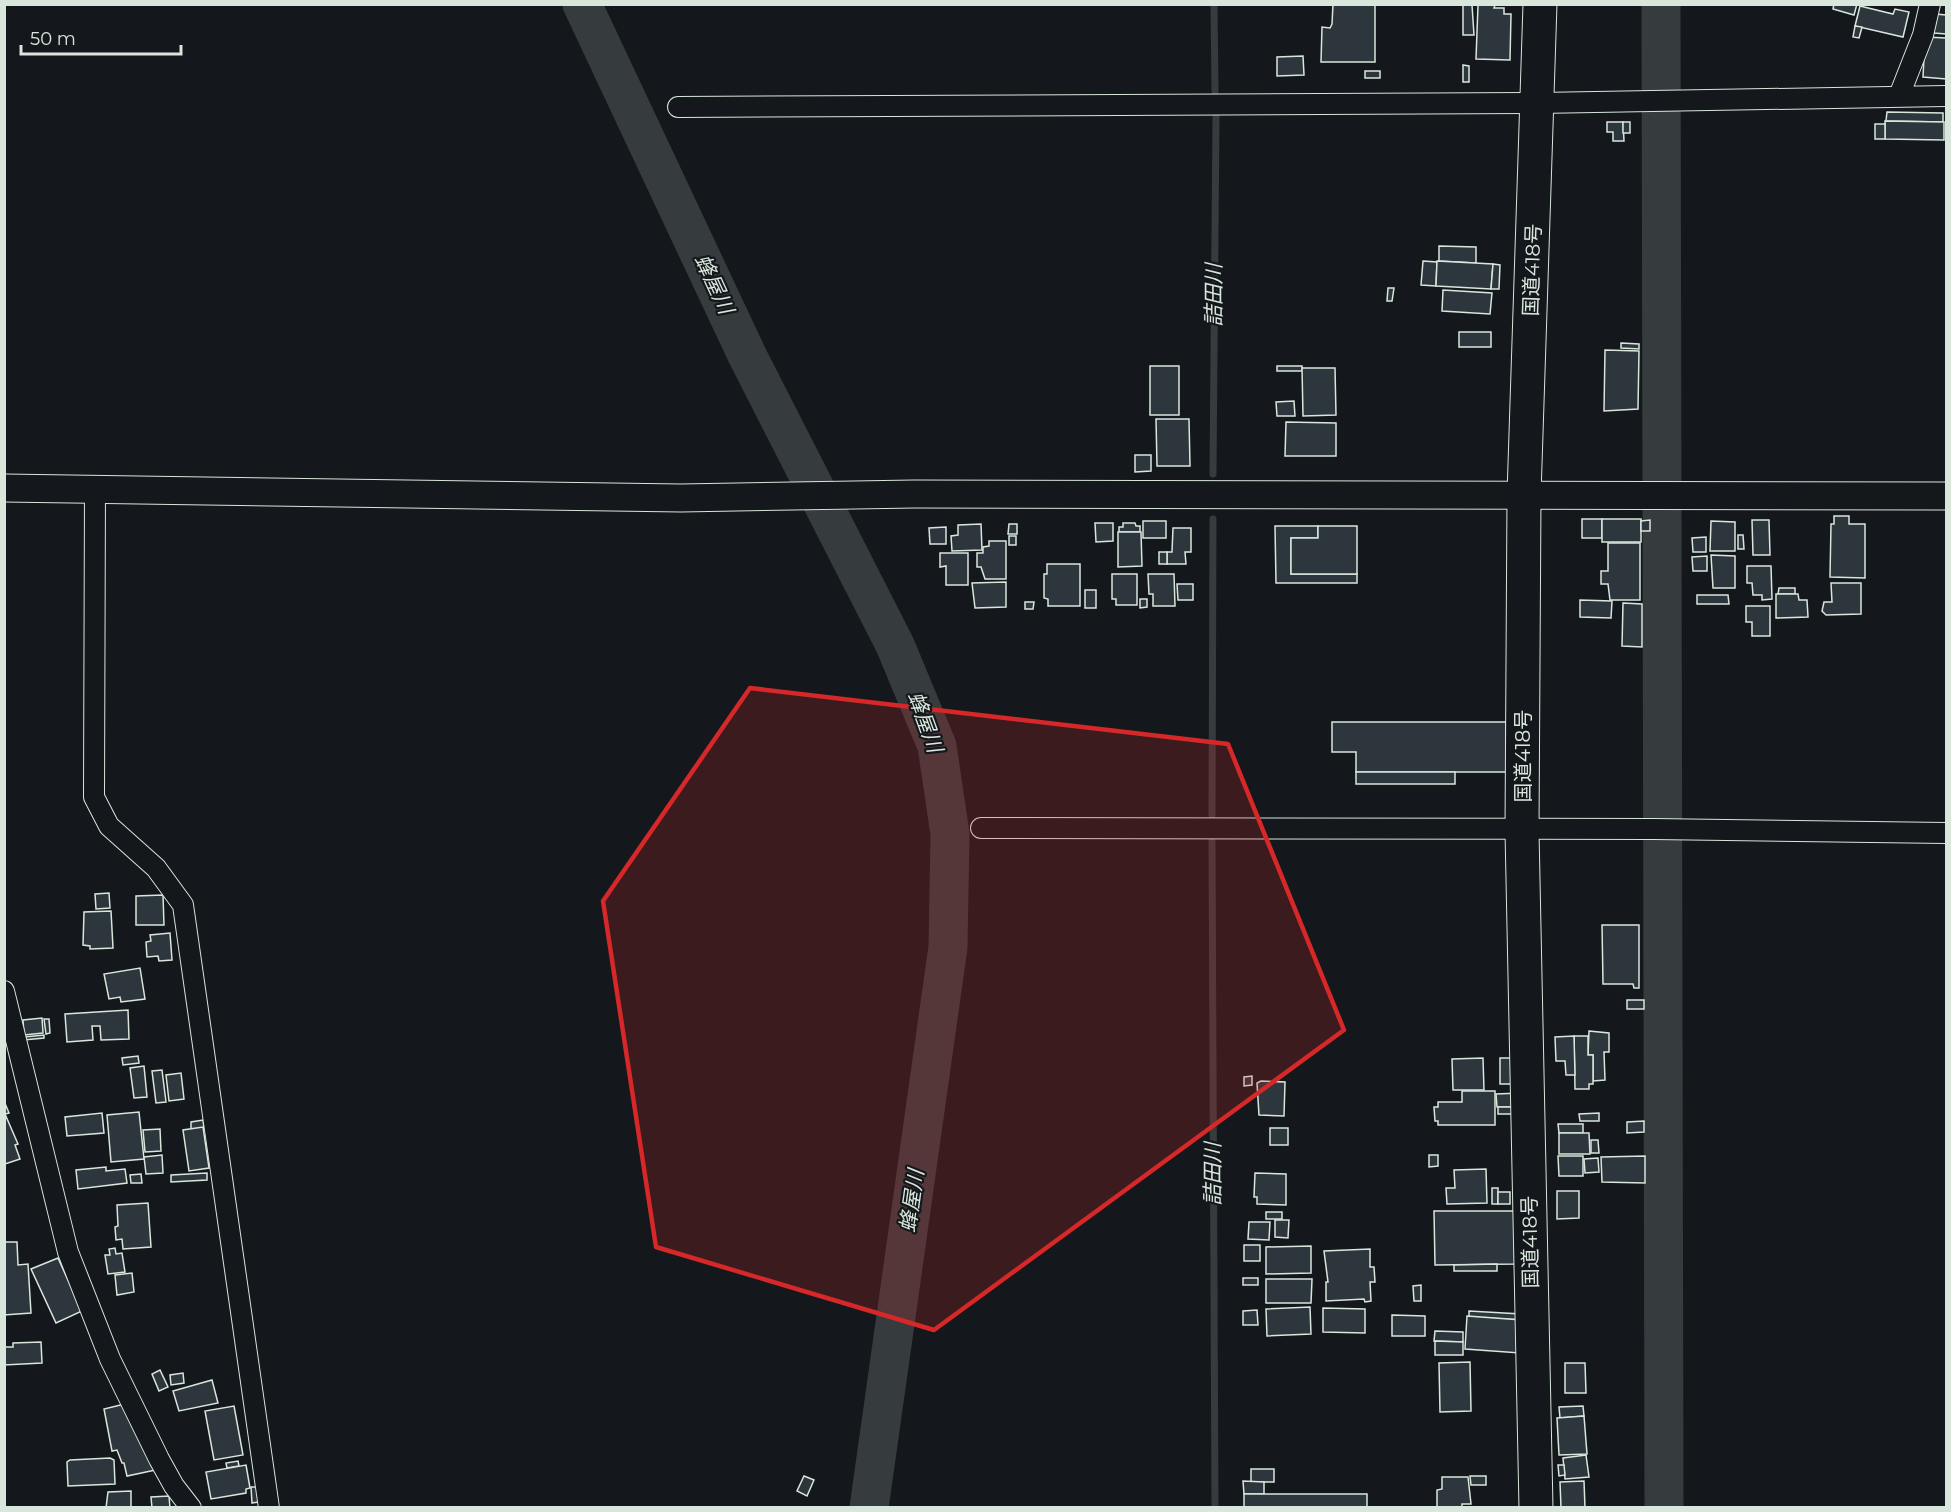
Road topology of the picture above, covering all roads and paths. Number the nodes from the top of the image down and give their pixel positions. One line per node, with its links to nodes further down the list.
1 (1540, 4): 5 (highway, 国道418号)
2 (1930, 4): 3 (street)
3 (1899, 96): 4 (street); 5 (street)
4 (1947, 96)
5 (1538, 103): 6 (street); 9 (highway, 国道418号)
6 (678, 107)
7 (4, 488): 8 (street)
8 (95, 489): 9 (street); 16 (street)
9 (1524, 495): 10 (street); 12 (highway, 国道418号)
10 (1947, 496)
11 (981, 828): 12 (street)
12 (1522, 831): 13 (street); 17 (highway, 国道418号)
13 (1947, 833)
14 (4, 991): 15 (street)
15 (191, 1508)
16 (269, 1508)
17 (1536, 1508)

